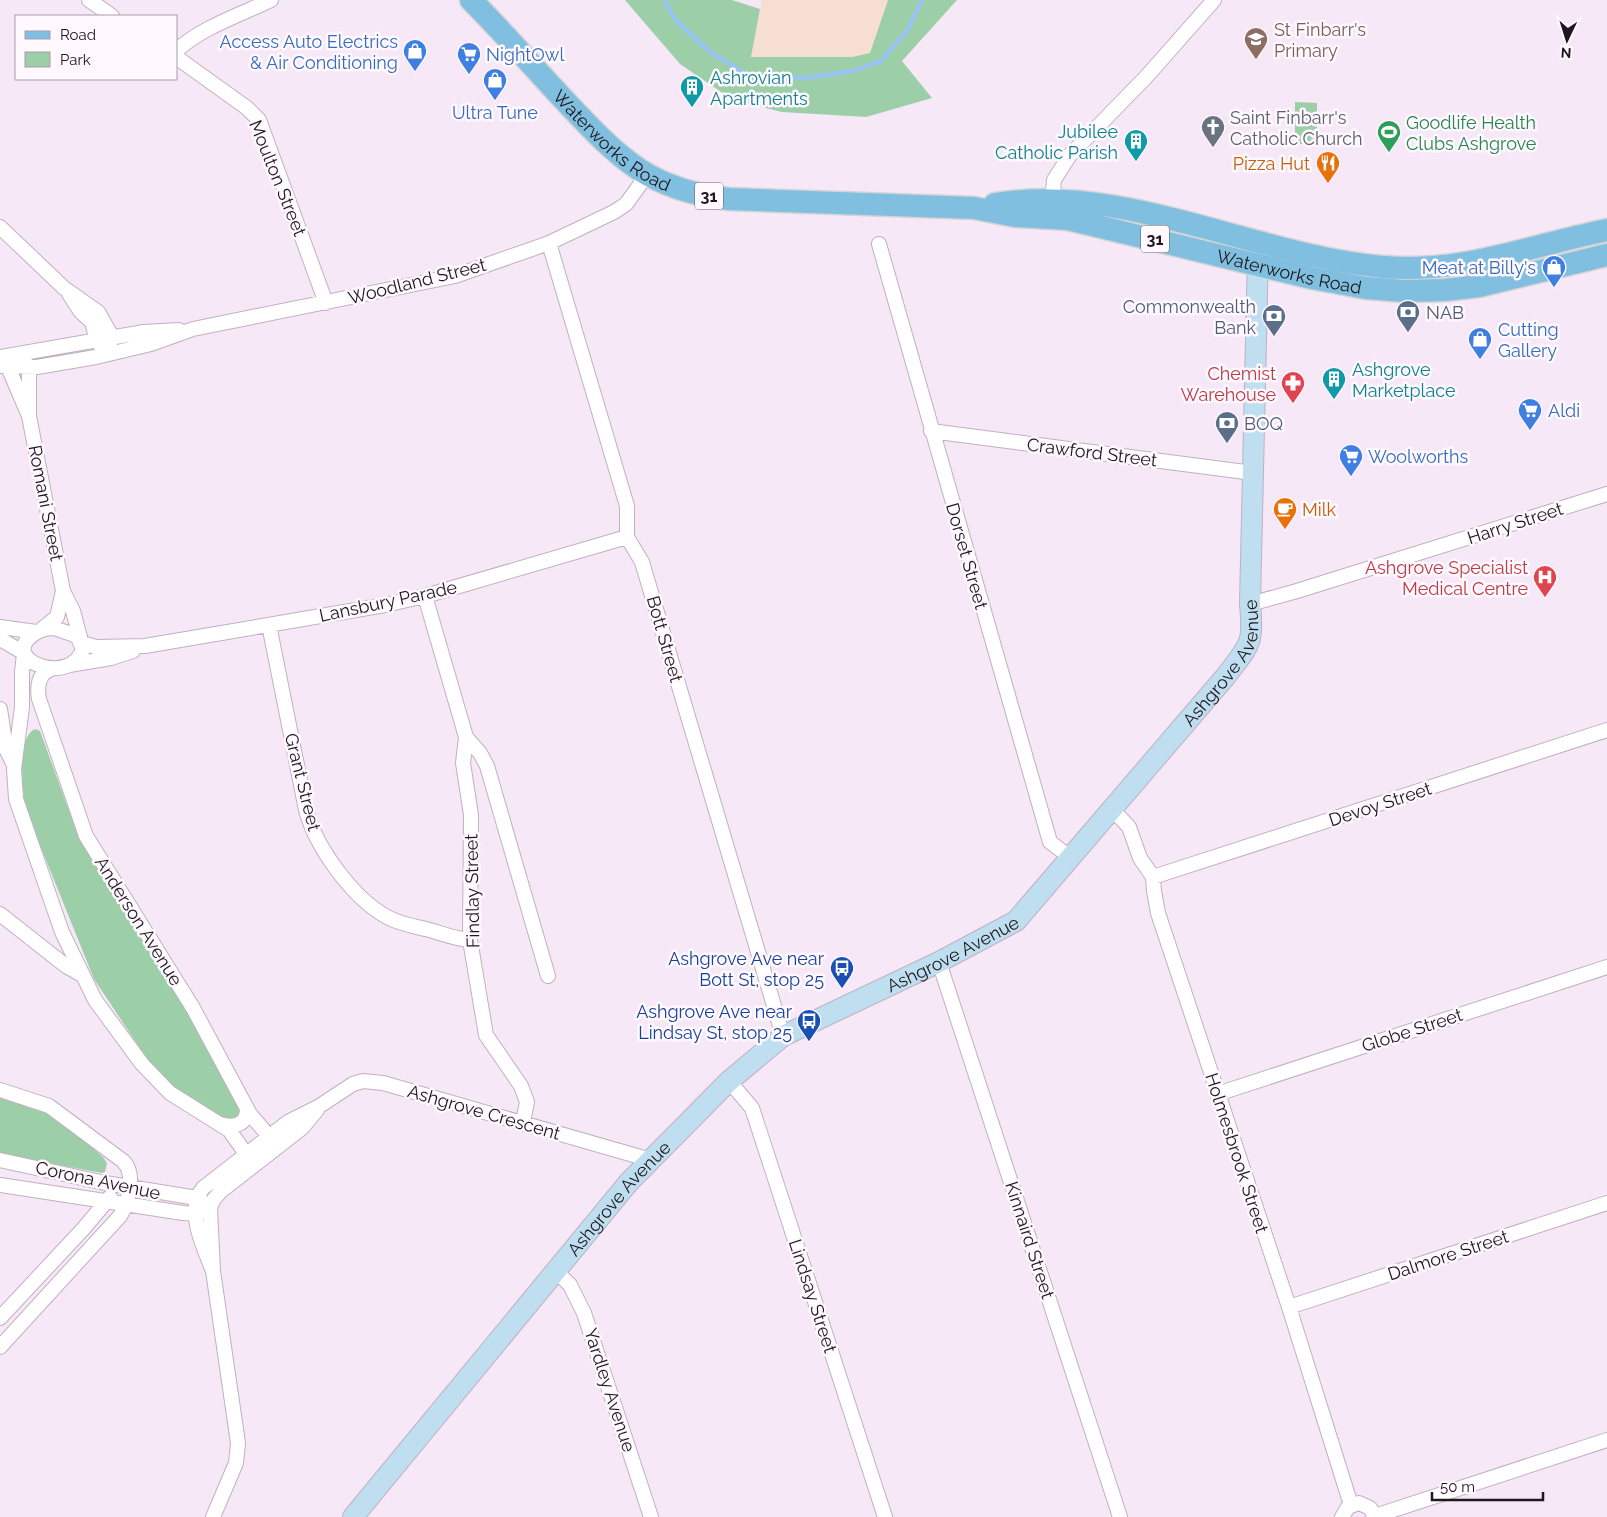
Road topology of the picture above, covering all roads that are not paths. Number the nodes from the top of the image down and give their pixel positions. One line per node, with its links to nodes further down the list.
1 (89, 0): 5 (street)
2 (271, 0): 6 (street)
3 (471, 0): 8 (main road, Waterworks Road / 31)
4 (1214, 0): 9 (street)
5 (111, 15)
6 (178, 50)
7 (178, 59): 17 (street, Moulton Street)
8 (647, 175): 9 (main road, Waterworks Road / 31); 12 (street, Woodland Street)
9 (1052, 209): 14 (main road, Waterworks Road / 31)
10 (0, 227): 16 (street)
11 (1607, 230): 14 (main road, Waterworks Road / 31)
12 (549, 243): 17 (street, Woodland Street); 29 (street)
13 (878, 244): 26 (street, Dorset Street)
14 (1258, 254): 15 (main road, Waterworks Road / 31); 27 (main road, Ashgrove Avenue)
15 (1607, 255)
16 (64, 288): 19 (street); 20 (street)
17 (326, 303): 18 (street, Woodland Street)
18 (193, 329): 19 (street, Woodland Street); 22 (street, Woodland Street)
19 (112, 338): 20 (street, Woodland Street); 22 (street)
20 (97, 341): 21 (street, Woodland Street); 22 (street)
21 (18, 354): 23 (street); 24 (street)
22 (107, 354): 24 (street, Woodland Street)
23 (3, 363): 24 (street, Woodland Street); 25 (street, Romani Street)
24 (29, 368): 25 (street, Romani Street)
25 (29, 416): 30 (street, Romani Street)
26 (931, 431): 27 (street, Crawford Street); 48 (street, Dorset Street)
27 (1253, 473): 32 (main road, Ashgrove Avenue)
28 (1607, 494): 32 (street, Harry Street)
29 (626, 537): 31 (street, Lansbury Parade); 58 (street, Bott Street)
30 (63, 591): 35 (street, Romani Street); 37 (street, Romani Street)
31 (425, 596): 33 (street, Lansbury Parade); 45 (street, Findlay Street)
32 (1250, 604): 47 (main road, Ashgrove Avenue)
33 (269, 625): 38 (street, Lansbury Parade); 53 (street, Grant Street)
34 (0, 627): 35 (street)
35 (39, 631): 37 (street); 39 (street)
36 (0, 639): 39 (street)
37 (81, 642): 38 (street, Lansbury Parade); 40 (street)
38 (145, 646): 40 (street, Lansbury Parade)
39 (24, 653): 40 (street); 42 (street)
40 (57, 668): 43 (street, Anderson Avenue)
41 (0, 709): 46 (street)
42 (20, 726): 43 (street); 46 (street)
43 (47, 726): 62 (street, Anderson Avenue)
44 (1607, 730): 49 (street, Devoy Street)
45 (466, 737): 53 (street, Findlay Street); 57 (street, Findlay Street)
46 (14, 766): 51 (street)
47 (1112, 809): 48 (main road, Ashgrove Avenue); 49 (street, Holmesbrook Street)
48 (1071, 858): 54 (main road, Ashgrove Avenue)
49 (1153, 877): 61 (street, Holmesbrook Street)
50 (0, 914): 52 (street)
51 (62, 932): 52 (street); 56 (street)
52 (26, 934): 56 (street)
53 (470, 940): 63 (street, Findlay Street)
54 (939, 962): 58 (main road, Ashgrove Avenue); 88 (street, Kinnaird Street)
55 (1607, 967): 61 (street, Globe Street)
56 (82, 975): 64 (street)
57 (548, 976)
58 (783, 1036): 59 (main road, Ashgrove Avenue)
59 (729, 1081): 68 (main road, Ashgrove Avenue); 87 (street, Lindsay Street)
60 (0, 1090): 70 (street)
61 (1217, 1094): 79 (street, Holmesbrook Street)
62 (247, 1109): 64 (street); 65 (street, Anderson Avenue)
63 (523, 1122): 65 (street, Ashgrove Crescent); 68 (street, Ashgrove Crescent)
64 (220, 1124): 66 (street)
65 (273, 1142): 66 (street, Ashgrove Crescent)
66 (251, 1159): 71 (street, Ashgrove Crescent); 75 (street, Ashgrove Crescent)
67 (0, 1160): 70 (street, Corona Avenue)
68 (651, 1160): 77 (main road, Ashgrove Avenue)
69 (0, 1184): 72 (street, Corona Avenue)
70 (129, 1188): 71 (street, Corona Avenue); 72 (street); 74 (street)
71 (197, 1198): 75 (street); 76 (street)
72 (106, 1202): 74 (street, Corona Avenue); 80 (street, Corona Avenue)
73 (1607, 1203): 79 (street, Dalmore Street)
74 (126, 1205): 76 (street, Corona Avenue); 81 (street, Corona Avenue)
75 (210, 1208): 76 (street); 78 (street)
76 (196, 1214): 78 (street)
77 (555, 1270): 85 (main road, Ashgrove Avenue); 86 (street, Yardley Avenue)
78 (213, 1271): 84 (street)
79 (1289, 1307): 83 (street, Holmesbrook Street)
80 (0, 1318)
81 (0, 1348)
82 (1607, 1440): 90 (street)
83 (1351, 1505): 89 (street); 90 (street)
84 (213, 1517)
85 (353, 1517)
86 (651, 1517)
87 (885, 1517)
88 (1120, 1517)
89 (1342, 1517)
90 (1375, 1517)

